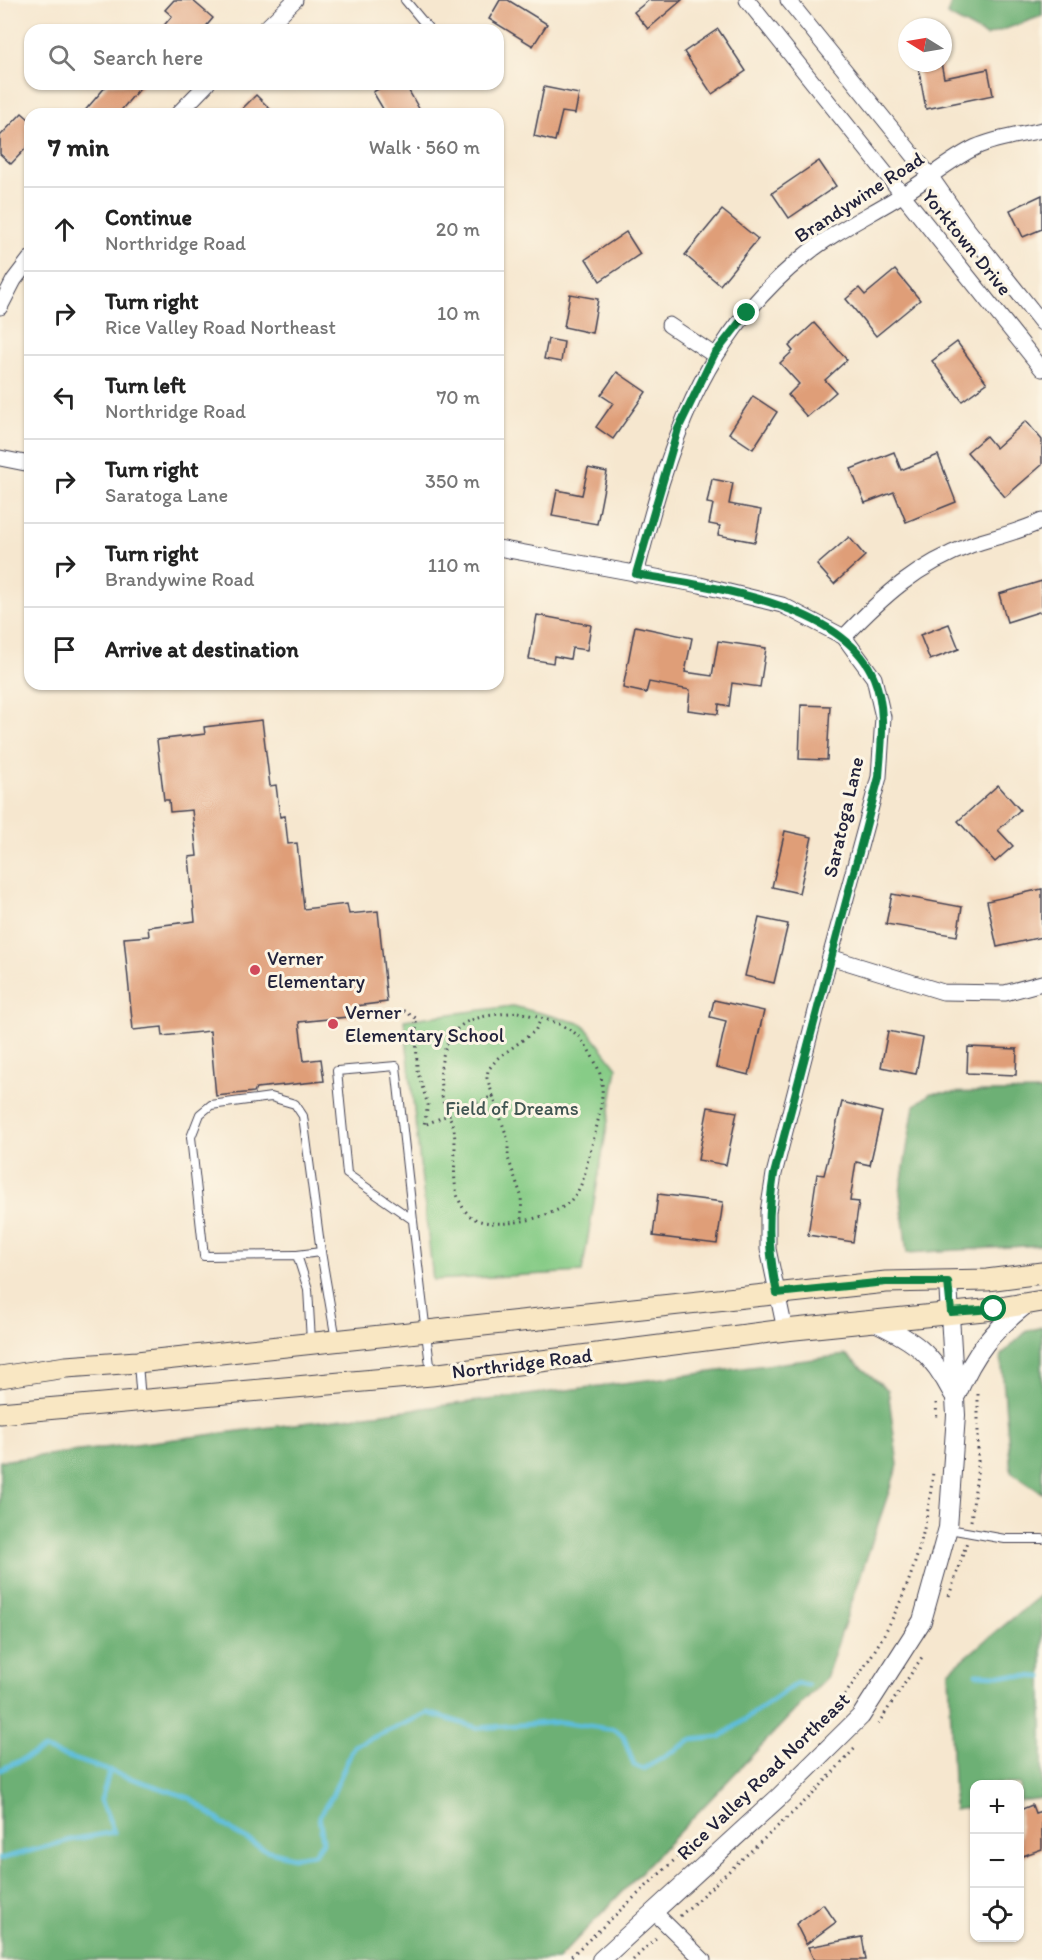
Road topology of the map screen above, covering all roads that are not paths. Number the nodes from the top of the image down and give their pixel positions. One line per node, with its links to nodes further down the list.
1 (295, 0): 5 (street)
2 (405, 0): 6 (lane)
3 (747, 0): 11 (street, Yorktown Drive)
4 (788, 0): 10 (street, Yorktown Drive)
5 (270, 24)
6 (425, 24)
7 (201, 90): 8 (street)
8 (184, 108)
9 (1042, 130): 10 (street, Brandywine Road)
10 (931, 177): 11 (street, Brandywine Road); 14 (street, Yorktown Drive)
11 (902, 195): 16 (street, Brandywine Road); 17 (street, Yorktown Drive)
12 (24, 266): 13 (street)
13 (0, 307)
14 (1042, 322)
15 (669, 325): 16 (street)
16 (714, 355): 22 (street, Brandywine Road)
17 (1042, 369)
18 (0, 458): 19 (street)
19 (24, 463)
20 (1042, 521): 23 (street)
21 (504, 549): 22 (street, Saratoga Lane)
22 (636, 574): 23 (street, Saratoga Lane)
23 (844, 638): 24 (street, Saratoga Lane)
24 (830, 957): 25 (street); 31 (street, Saratoga Lane)
25 (1042, 983)
26 (414, 1221): 26 (lane); 36 (lane)
27 (321, 1252): 28 (lane); 28 (lane); 37 (lane)
28 (297, 1255): 38 (lane)
29 (1042, 1273): 30 (main road, Northridge Road)
30 (948, 1282): 31 (main road, Northridge Road); 33 (street, Rice Valley Road Northeast)
31 (777, 1293): 35 (street, Saratoga Lane); 36 (main road, Northridge Road)
32 (1035, 1302): 33 (main road, Northridge Road); 42 (street)
33 (951, 1312): 34 (main road, Northridge Road); 42 (street, Rice Valley Road Northeast)
34 (873, 1321): 35 (main road, Northridge Road); 42 (street)
35 (785, 1330): 40 (main road, Northridge Road)
36 (426, 1331): 37 (main road, Northridge Road); 40 (lane)
37 (336, 1341): 38 (main road, Northridge Road)
38 (311, 1343): 39 (main road, Northridge Road)
39 (137, 1362): 41 (main road, Northridge Road); 43 (lane)
40 (431, 1375): 43 (main road, Northridge Road)
41 (0, 1377)
42 (955, 1399): 45 (street, Rice Valley Road Northeast)
43 (141, 1401): 44 (main road, Northridge Road)
44 (0, 1413)
45 (948, 1528): 46 (lane); 47 (street, Rice Valley Road Northeast)
46 (1042, 1539)
47 (654, 1911): 48 (street, Rice Valley Road Northeast); 49 (street)
48 (601, 1960)
49 (703, 1960)

